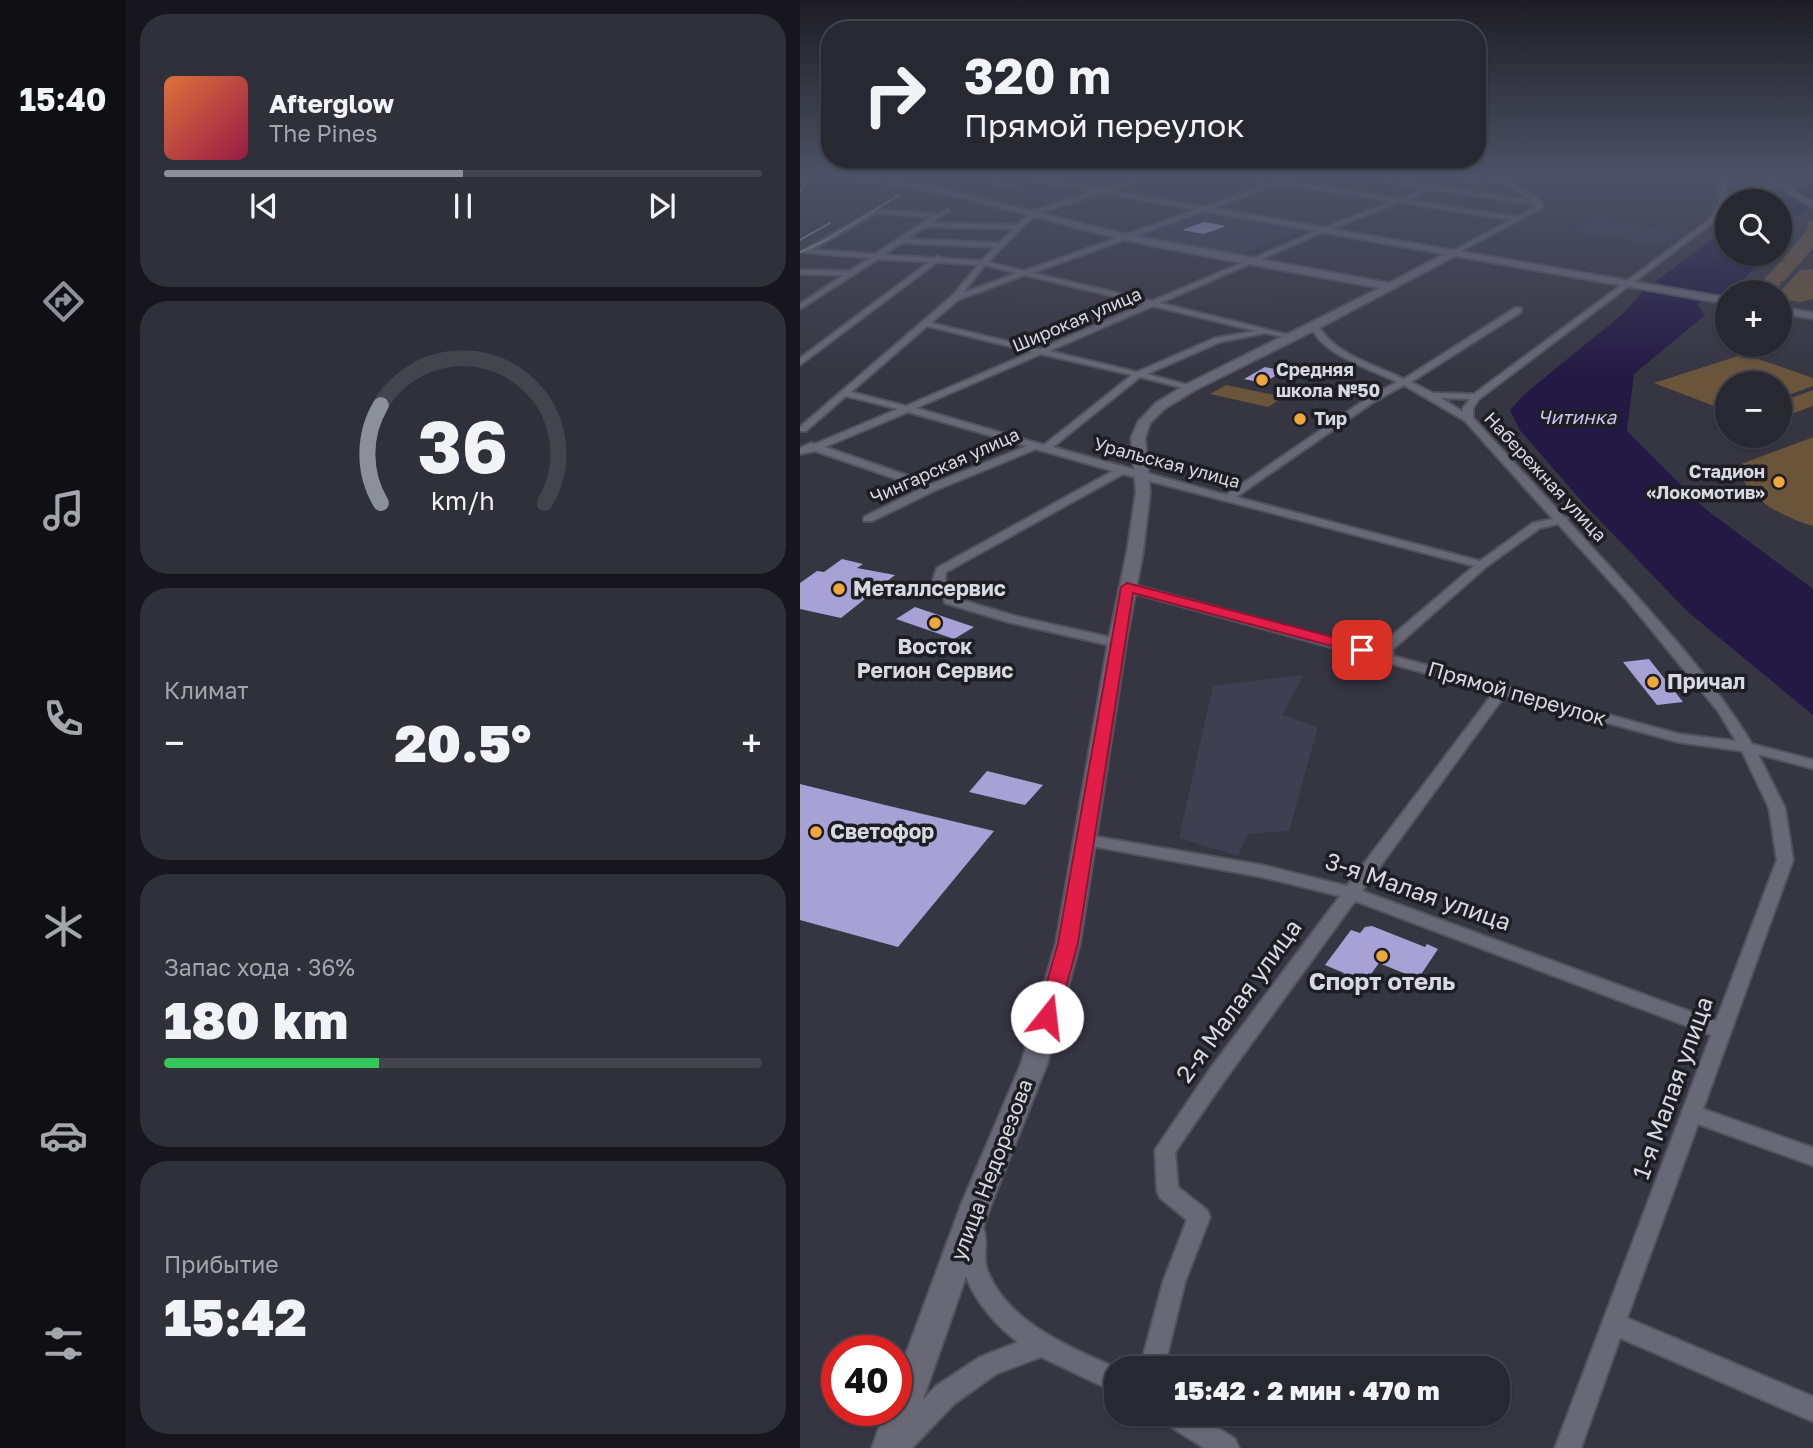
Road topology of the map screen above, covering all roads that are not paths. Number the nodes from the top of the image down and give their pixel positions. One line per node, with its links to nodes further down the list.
1 (820, 243): 14 (street)
2 (898, 243): 15 (street)
3 (940, 243): 12 (street)
4 (1003, 243): 12 (street)
5 (1110, 243): 22 (street)
6 (1154, 243): 17 (main road)
7 (1277, 243): 17 (street, Широкая улица)
8 (1295, 243): 18 (street, Широкая улица)
9 (1402, 243): 13 (main road)
10 (1473, 243): 13 (street, улица Недорезова)
11 (1684, 243): 23 (street, Набережная улица)
12 (1001, 245): 19 (street)
13 (1455, 252): 23 (main road); 24 (street, улица Недорезова)
14 (802, 253): 15 (street)
15 (879, 255): 16 (street); 21 (street)
16 (938, 258): 19 (street); 41 (street)
17 (1240, 259): 18 (main road); 29 (street, Широкая улица)
18 (1253, 261): 24 (main road); 30 (street, Широкая улица)
19 (983, 263): 22 (street); 27 (street)
20 (800, 272): 21 (street)
21 (850, 273): 26 (street)
22 (1024, 274): 27 (street); 29 (street)
23 (1631, 284): 28 (main road); 47 (street, Набережная улица)
24 (1388, 286): 36 (main road, улица Недорезова)
25 (800, 295): 26 (street)
26 (817, 296): 31 (street)
27 (955, 298): 35 (street)
28 (1715, 298)
29 (1142, 301): 30 (street); 39 (street, Широкая улица)
30 (1156, 304): 37 (street); 40 (street, Широкая улица)
31 (800, 307)
32 (1518, 310): 43 (street)
33 (1792, 312): 34 (main road)
34 (1813, 316)
35 (927, 324): 39 (street); 46 (street)
36 (1315, 326): 38 (main road, улица Недорезова); 43 (street)
37 (1266, 331): 38 (street); 42 (street, Чингарская улица)
38 (1293, 337): 44 (main road, улица Недорезова)
39 (1032, 349): 40 (street); 48 (street, Широкая улица)
40 (1043, 351): 42 (street); 49 (street, Широкая улица)
41 (800, 362)
42 (1139, 374): 44 (street); 52 (street, Чингарская улица)
43 (1403, 382): 45 (street); 58 (street)
44 (1191, 387): 56 (main road, улица Недорезова)
45 (1425, 392): 47 (street); 50 (street)
46 (843, 393): 48 (street, Уральская улица); 51 (street)
47 (1476, 397): 50 (street, Набережная улица)
48 (897, 406): 49 (street, Уральская улица)
49 (909, 409): 52 (street, Уральская улица); 53 (street, Широкая улица)
50 (1468, 419): 60 (street, Набережная улица)
51 (801, 429): 53 (street)
52 (1041, 446): 55 (street, Уральская улица); 57 (street, Чингарская улица)
53 (815, 448): 54 (street, Широкая улица); 57 (street)
54 (800, 451)
55 (1122, 470): 56 (street, Уральская улица); 63 (street)
56 (1142, 476): 58 (street, Уральская улица); 62 (street, улица Недорезова)
57 (932, 488): 59 (street, Чингарская улица)
58 (1230, 497): 61 (street, Уральская улица)
59 (868, 519)
60 (1563, 520): 61 (street); 66 (street, Набережная улица)
61 (1482, 565): 64 (street)
62 (1127, 587): 63 (main road, улица Недорезова); 64 (street, Прямой переулок)
63 (1117, 643): 68 (main road, улица Недорезова)
64 (1387, 656): 65 (street, Прямой переулок)
65 (1501, 691): 66 (street, Прямой переулок); 69 (street, 2-я Малая улица)
66 (1747, 747): 67 (street, Прямой переулок); 70 (street, 1-я Малая улица)
67 (1813, 765)
68 (1086, 840): 69 (street, 3-я Малая улица); 73 (main road, улица Недорезова)
69 (1351, 893): 70 (street, 3-я Малая улица); 76 (street, 2-я Малая улица)
70 (1722, 1031): 71 (street, 1-я Малая улица)
71 (1692, 1113): 72 (street); 74 (street, 1-я Малая улица)
72 (1813, 1157)
73 (976, 1205): 75 (street); 80 (main road, улица Недорезова)
74 (1614, 1324): 78 (street); 83 (street, 1-я Малая улица)
75 (1041, 1345): 77 (street); 81 (street)
76 (1155, 1356)
77 (1104, 1375)
78 (1813, 1410)
79 (1192, 1426): 82 (street)
80 (889, 1448)
81 (895, 1448)
82 (1226, 1448)
83 (1568, 1448)

